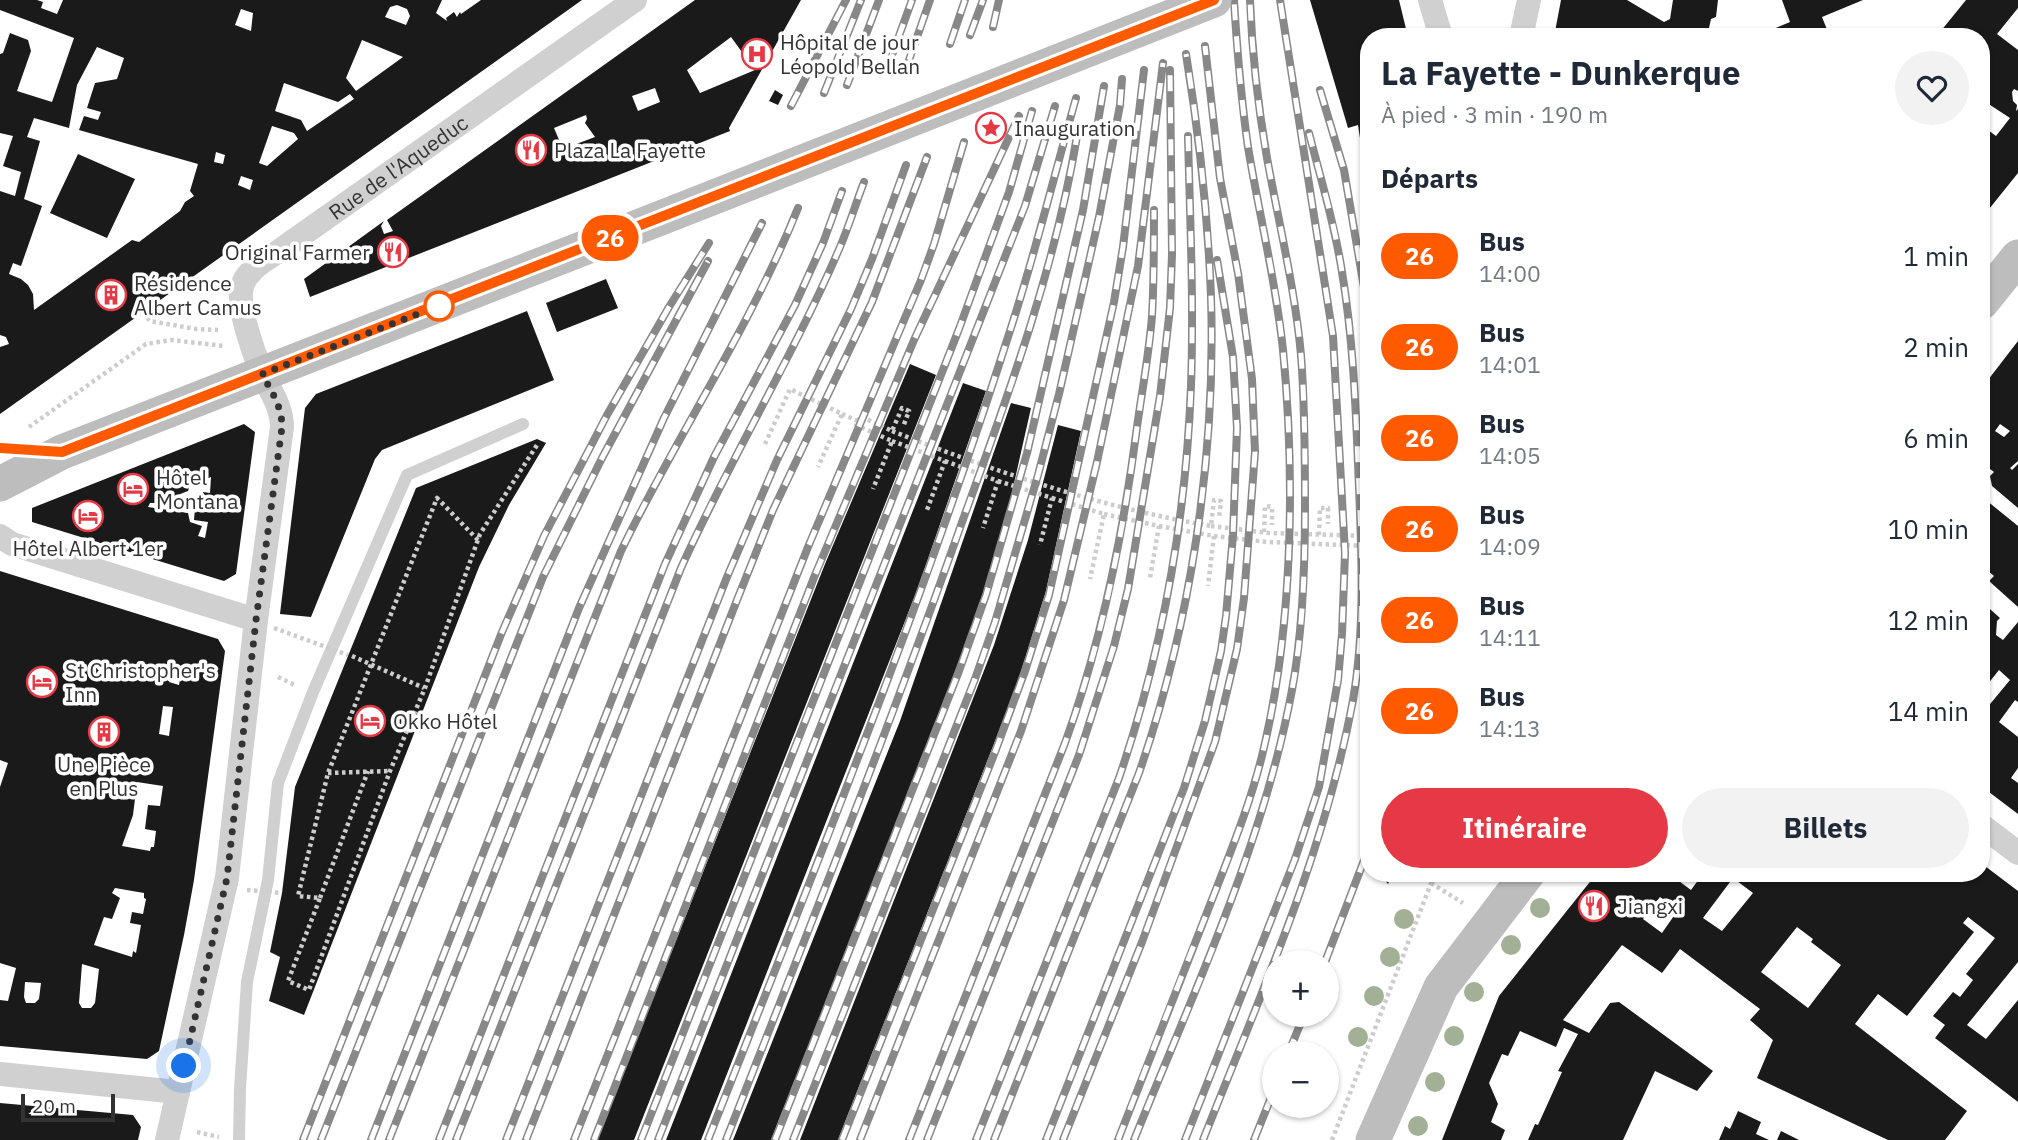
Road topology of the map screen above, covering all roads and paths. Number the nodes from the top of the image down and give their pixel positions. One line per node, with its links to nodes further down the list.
1 (635, 0): 11 (street, Rue de l'Aqueduc)
2 (1214, 0): 11 (main road, bridge)
3 (1430, 0): 5 (street)
4 (1528, 0): 6 (street)
5 (1438, 28)
6 (1523, 28)
7 (2018, 257): 8 (main road)
8 (1990, 292)
9 (143, 312): 10 (path)
10 (226, 331)
11 (257, 359): 17 (path); 22 (main road); 48 (street, Rue de l'Aqueduc)
12 (842, 414): 13 (path); 19 (path); 24 (path)
13 (858, 421): 16 (path); 18 (path)
14 (523, 424): 66 (lane)
15 (903, 427): 16 (path)
16 (892, 430): 35 (path)
17 (21, 433)
18 (892, 441): 23 (path); 27 (path)
19 (765, 444)
20 (537, 445): 42 (path)
21 (0, 448): 22 (lane)
22 (62, 452): 26 (main road)
23 (945, 461): 25 (path); 29 (path)
24 (818, 467)
25 (999, 481): 28 (path); 36 (path)
26 (0, 484)
27 (873, 489)
28 (1052, 498): 30 (path); 43 (path)
29 (927, 510)
30 (1104, 514): 34 (path); 46 (path)
31 (1220, 518): 35 (path)
32 (1328, 524): 38 (path)
33 (1272, 525): 37 (path)
34 (1159, 526): 40 (path); 45 (path)
35 (1211, 526): 37 (path)
36 (983, 528)
37 (1264, 531): 38 (path)
38 (1319, 535): 41 (path)
39 (0, 536): 48 (street)
40 (1214, 536): 44 (path); 47 (path)
41 (1360, 536)
42 (478, 540): 49 (path); 50 (path)
43 (1040, 545)
44 (1360, 546)
45 (1150, 578)
46 (1090, 579)
47 (1208, 586)
48 (265, 624): 49 (path, bridge); 62 (street, Rue de l'Aqueduc)
49 (372, 666): 50 (path); 53 (path)
50 (425, 688): 52 (path)
51 (368, 771): 52 (path); 53 (path); 60 (path)
52 (390, 771): 60 (path)
53 (328, 773): 60 (path)
54 (1990, 832): 55 (street)
55 (2018, 853)
56 (1432, 882): 67 (path)
57 (1521, 882): 68 (main road)
58 (247, 890): 59 (path, bridge)
59 (282, 893)
60 (320, 898)
61 (0, 1074): 62 (street)
62 (178, 1092): 65 (street, Rue de l'Aqueduc)
63 (194, 1131): 64 (path)
64 (211, 1135)
65 (167, 1140)
66 (239, 1140)
67 (1332, 1140)
68 (1373, 1140)

